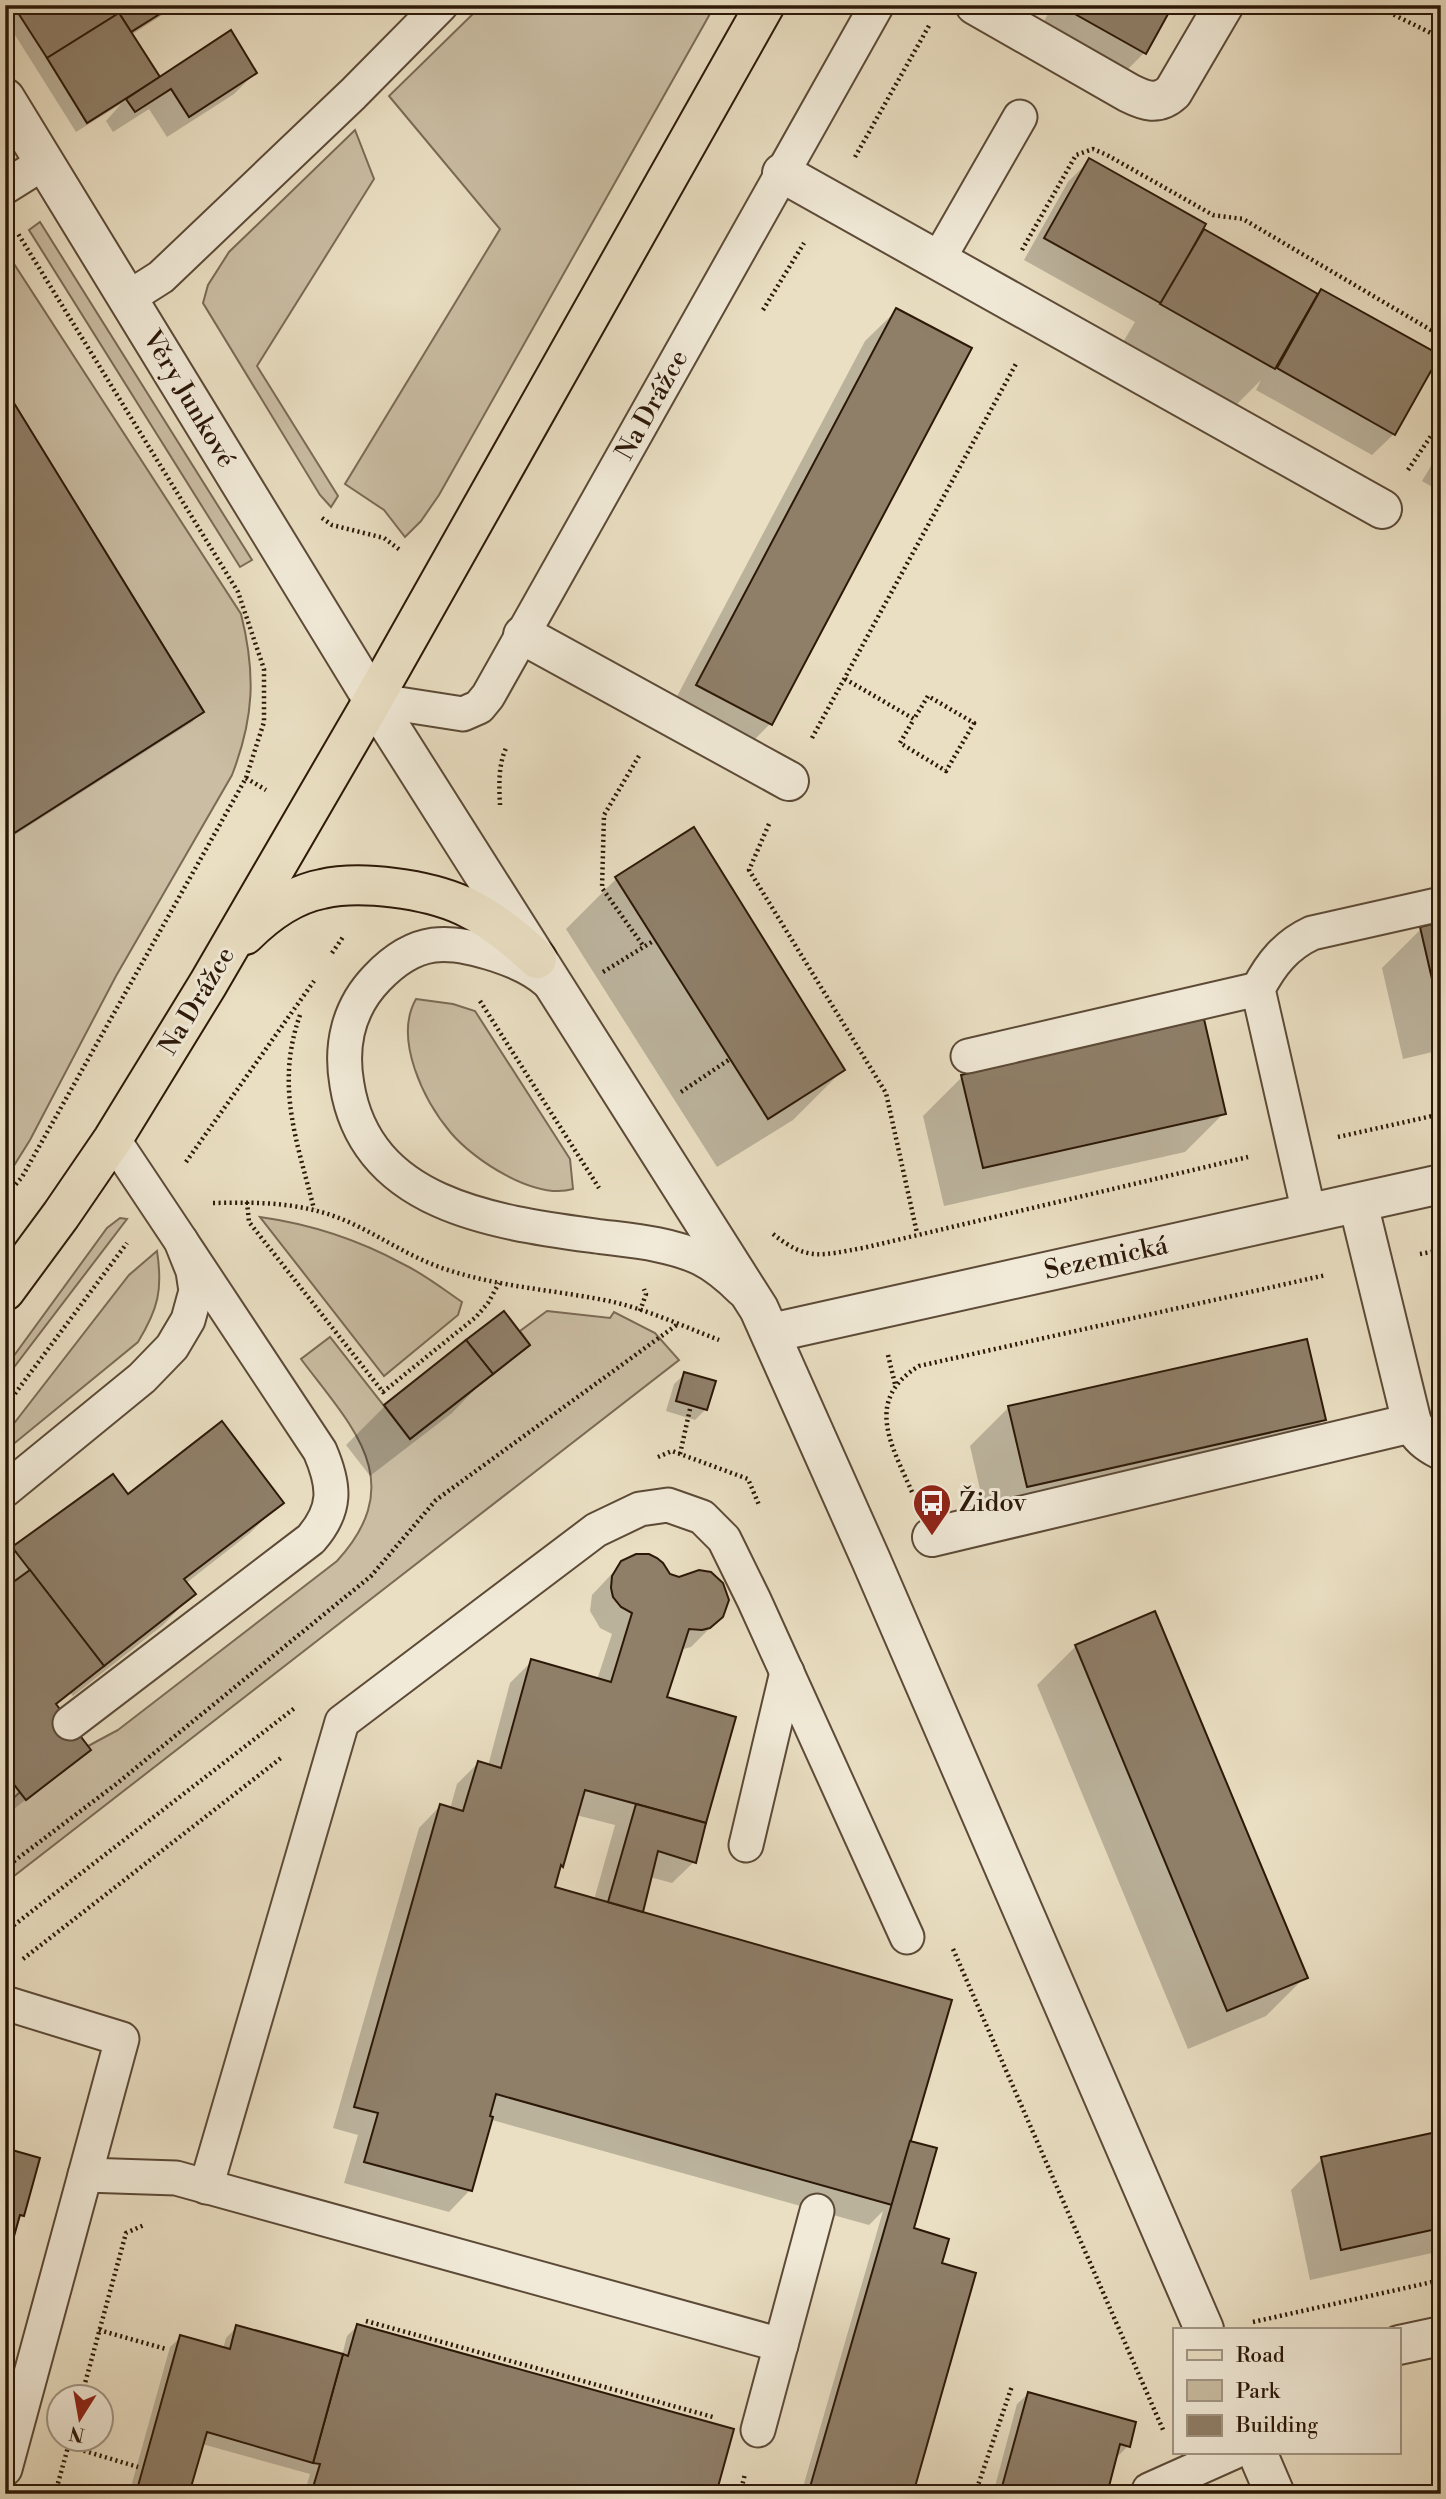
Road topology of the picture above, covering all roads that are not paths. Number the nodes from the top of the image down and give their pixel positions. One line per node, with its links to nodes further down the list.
1 (442, 5): 12 (lane)
2 (765, 5): 15 (main road, Na Drážce)
3 (877, 5): 9 (lane, Na Drážce)
4 (975, 5): 5 (street)
5 (1224, 5)
6 (5, 98): 8 (street, Věry Junkové)
7 (1020, 117): 11 (lane)
8 (45, 162): 10 (lane); 12 (street, Věry Junkové)
9 (782, 173): 11 (street); 14 (lane, Na Drážce)
10 (5, 187)
11 (938, 260): 13 (street)
12 (128, 298): 15 (street, Věry Junkové)
13 (1382, 509)
14 (523, 635): 15 (lane, Na Drážce); 16 (street)
15 (373, 701): 18 (street, Věry Junkové); 19 (main road, Na Drážce)
16 (789, 780)
17 (1441, 904): 20 (lane)
18 (546, 974): 19 (main road); 28 (street, Věry Junkové); 28 (lane)
19 (208, 984): 22 (main road, Na Drážce)
20 (1258, 989): 21 (lane); 25 (lane)
21 (968, 1056)
22 (113, 1139): 26 (lane); 27 (main road, Na Drážce)
23 (1441, 1184): 24 (street, Sezemická)
24 (1358, 1203): 25 (street, Sezemická); 29 (street)
25 (1309, 1213): 28 (street, Sezemická)
26 (181, 1241): 31 (lane); 34 (lane)
27 (5, 1291)
28 (765, 1321): 41 (street, Věry Junkové)
29 (1412, 1423): 30 (street); 32 (street)
30 (1441, 1450)
31 (5, 1490)
32 (932, 1537)
33 (787, 1672): 35 (lane); 36 (lane); 39 (lane)
34 (71, 1723)
35 (746, 1844)
36 (906, 1937)
37 (5, 2003): 38 (lane)
38 (85, 2175): 39 (lane); 48 (lane)
39 (206, 2187): 43 (lane)
40 (817, 2211): 43 (lane)
41 (1204, 2328)
42 (1441, 2336): 44 (street)
43 (781, 2345): 45 (lane)
44 (1400, 2345)
45 (758, 2430)
46 (1230, 2454): 49 (lane)
47 (1258, 2454): 50 (street)
48 (5, 2469)
49 (1149, 2494)
50 (1275, 2494)

